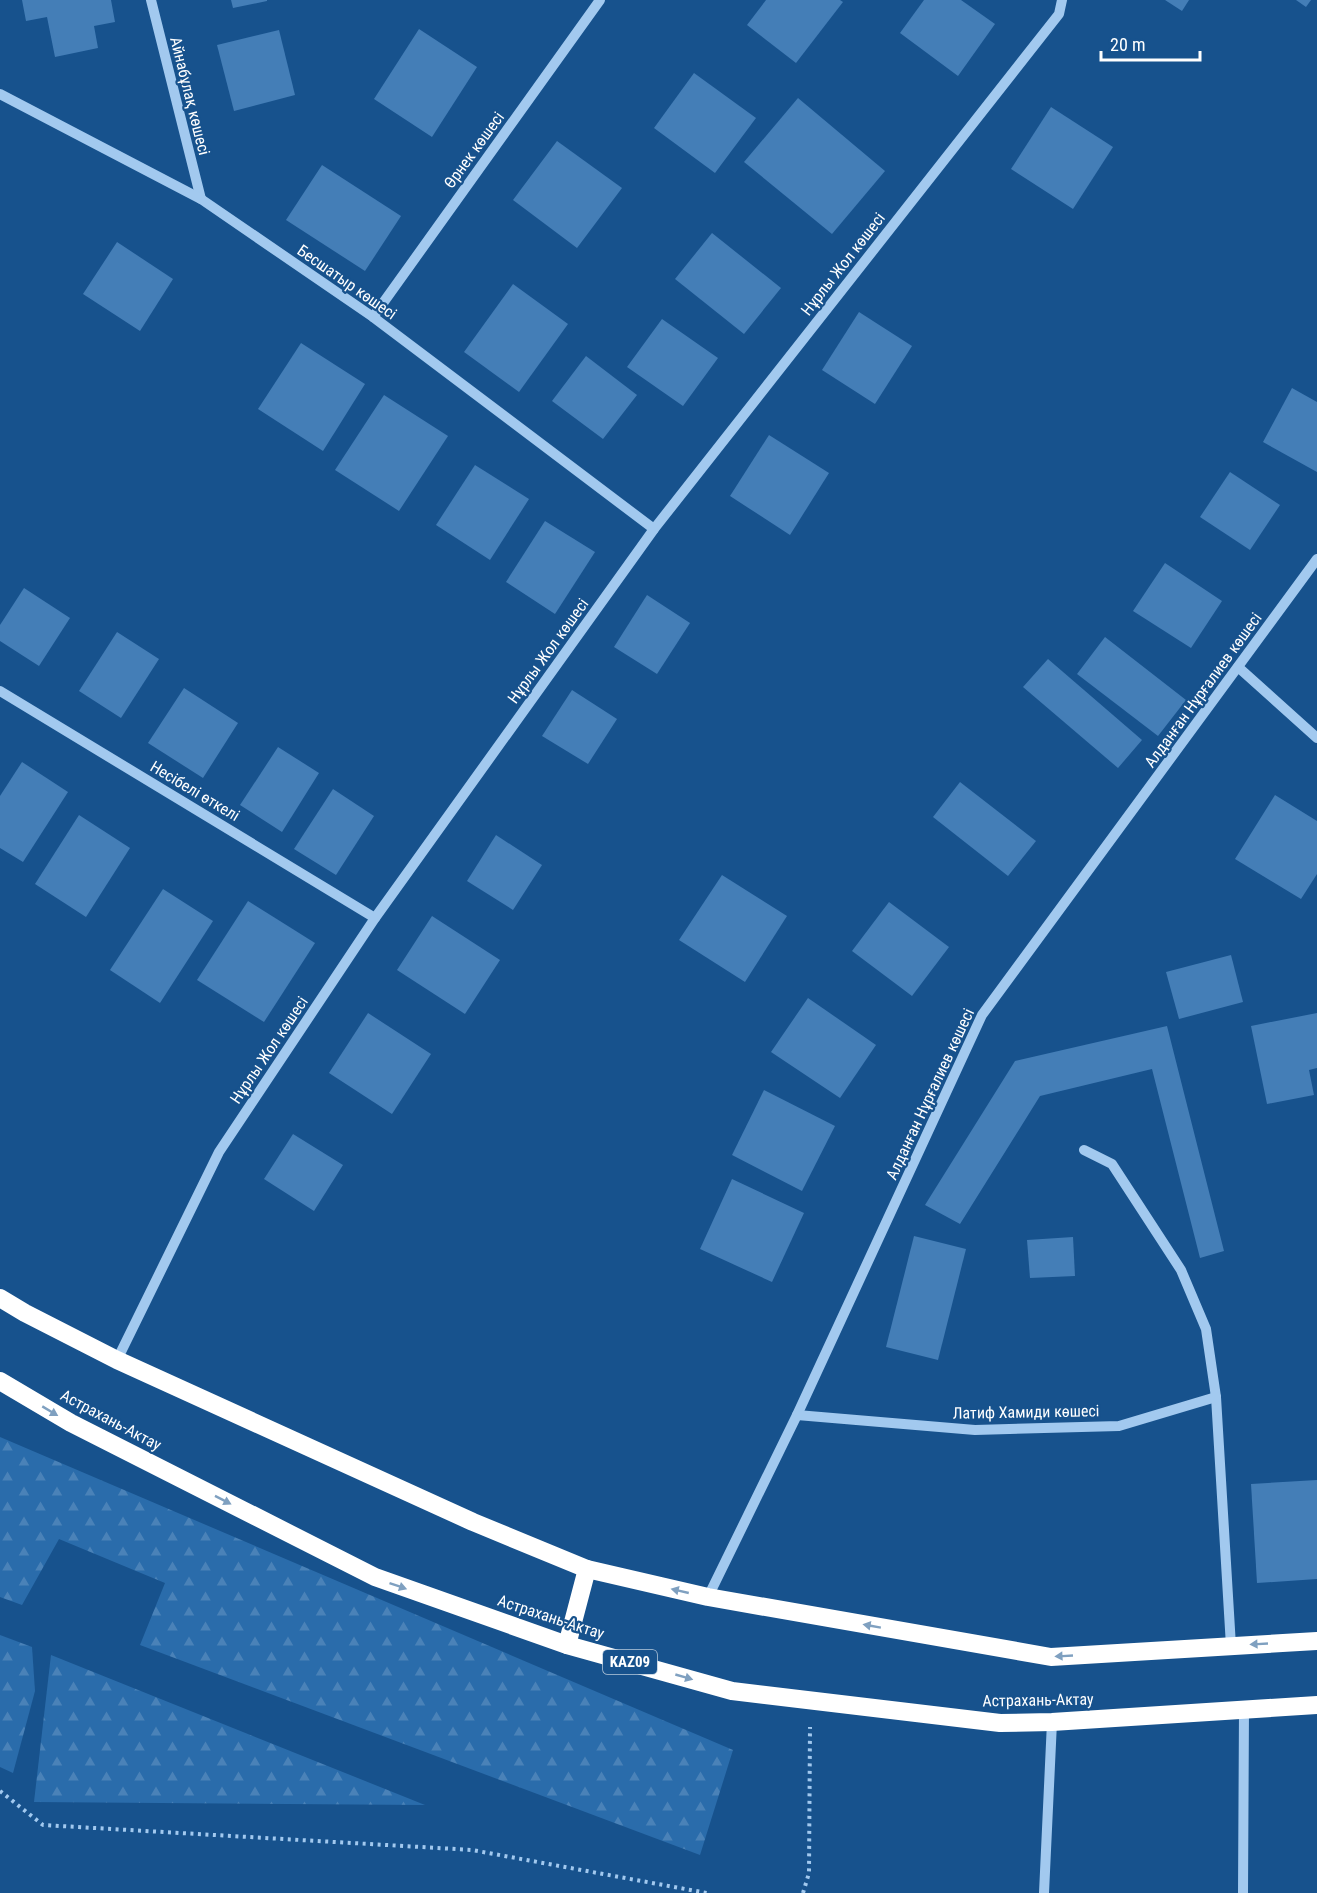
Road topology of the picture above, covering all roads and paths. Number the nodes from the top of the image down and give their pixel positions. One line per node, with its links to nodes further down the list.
1 (151, 0): 5 (street, Айнабұлақ көшесі)
2 (600, 0): 6 (street, Өрнек көшесі)
3 (1062, 0): 7 (street, Нұрлы Жол көшесі)
4 (0, 94): 5 (street, Бесшатыр көшесі)
5 (201, 199): 6 (street, Бесшатыр көшесі)
6 (373, 317): 7 (street, Бесшатыр көшесі)
7 (654, 529): 12 (street, Нұрлы Жол көшесі)
8 (1317, 559): 9 (street, Алданған Нұрғалиев көшесі)
9 (1238, 667): 11 (street); 18 (street, Алданған Нұрғалиев көшесі)
10 (0, 691): 12 (street, Несібелі өткелі)
11 (1317, 738)
12 (375, 918): 15 (street, Нұрлы Жол көшесі)
13 (1084, 1150): 17 (street)
14 (0, 1298): 15 (highway)
15 (117, 1360): 19 (highway)
16 (0, 1381): 22 (highway, Астрахань-Актау / KAZ09, one-way to 22)
17 (1216, 1397): 18 (street, Латиф Хамиди көшесі); 23 (street)
18 (797, 1415): 20 (street, Алданған Нұрғалиев көшесі)
19 (587, 1569): 20 (highway, one-way to 19); 22 (highway)
20 (708, 1597): 23 (highway, one-way to 20)
21 (1317, 1641): 23 (highway, one-way to 23)
22 (567, 1645): 24 (highway, Астрахань-Актау / KAZ09, one-way to 24)
23 (1231, 1646)
24 (810, 1700): 27 (highway, Астрахань-Актау / KAZ09); 30 (path)
25 (1317, 1705): 26 (highway, Астрахань-Актау / KAZ09)
26 (1244, 1709): 27 (highway, Астрахань-Актау / KAZ09); 32 (street)
27 (1052, 1722): 31 (street)
28 (0, 1791): 29 (path)
29 (707, 1893)
30 (803, 1893)
31 (1044, 1893)
32 (1243, 1893)

